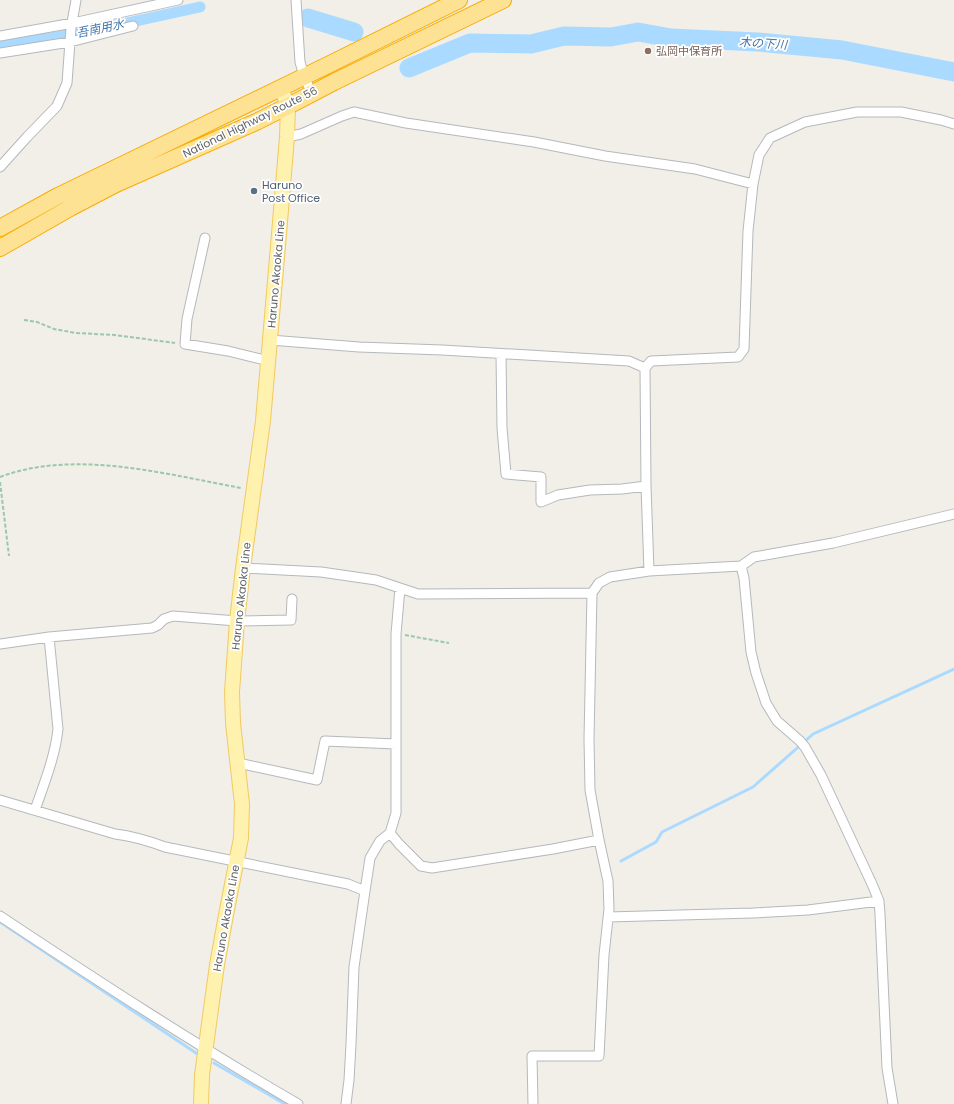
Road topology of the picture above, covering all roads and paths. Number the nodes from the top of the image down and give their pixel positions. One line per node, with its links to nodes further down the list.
1 (76, 0): 6 (street)
2 (178, 0): 6 (street)
3 (296, 0): 11 (street)
4 (459, 0): 11 (highway, National Highway Route 56)
5 (503, 0): 13 (highway, National Highway Route 56)
6 (72, 25): 8 (street); 9 (street)
7 (133, 26): 9 (street)
8 (0, 36)
9 (70, 40): 10 (street); 17 (street)
10 (0, 53)
11 (304, 76): 12 (highway, National Highway Route 56); 13 (street)
12 (281, 88): 14 (main road, Haruno Akaoka Line); 19 (highway, National Highway Route 56)
13 (312, 94): 14 (highway, National Highway Route 56)
14 (288, 106): 16 (main road, Haruno Akaoka Line); 21 (highway, National Highway Route 56)
15 (954, 124): 18 (street)
16 (287, 137): 18 (street); 23 (main road, Haruno Akaoka Line)
17 (0, 167)
18 (753, 184): 27 (street)
19 (0, 228)
20 (205, 238): 24 (street)
21 (0, 248)
22 (24, 320): 24 (path)
23 (270, 340): 25 (street); 26 (main road, Haruno Akaoka Line)
24 (185, 344): 26 (street)
25 (501, 354): 27 (street); 30 (street)
26 (269, 361): 31 (main road, Haruno Akaoka Line)
27 (645, 368): 30 (street)
28 (0, 477): 31 (path)
29 (0, 482): 33 (path)
30 (646, 486): 36 (street)
31 (254, 490): 35 (main road, Haruno Akaoka Line)
32 (954, 514): 34 (street)
33 (9, 556)
34 (741, 566): 36 (street); 53 (street)
35 (243, 568): 37 (street); 40 (main road, Haruno Akaoka Line)
36 (649, 571): 38 (street)
37 (400, 588): 38 (street); 41 (street)
38 (592, 592): 50 (street)
39 (292, 599): 40 (street)
40 (237, 621): 42 (street); 46 (main road, Haruno Akaoka Line)
41 (396, 634): 43 (path); 45 (street)
42 (49, 637): 44 (street); 48 (street)
43 (449, 643)
44 (0, 644)
45 (396, 744): 46 (street); 49 (street)
46 (238, 763): 51 (main road, Haruno Akaoka Line)
47 (0, 800): 48 (street)
48 (35, 810): 51 (street)
49 (390, 833): 50 (street); 52 (street)
50 (599, 840): 55 (street)
51 (236, 862): 52 (street); 56 (main road, Haruno Akaoka Line)
52 (365, 891): 59 (street)
53 (879, 901): 55 (street); 61 (street)
54 (0, 916): 56 (street)
55 (608, 917): 60 (street)
56 (206, 1050): 57 (main road, Haruno Akaoka Line); 58 (street)
57 (202, 1104)
58 (298, 1104)
59 (346, 1104)
60 (533, 1104)
61 (893, 1104)

